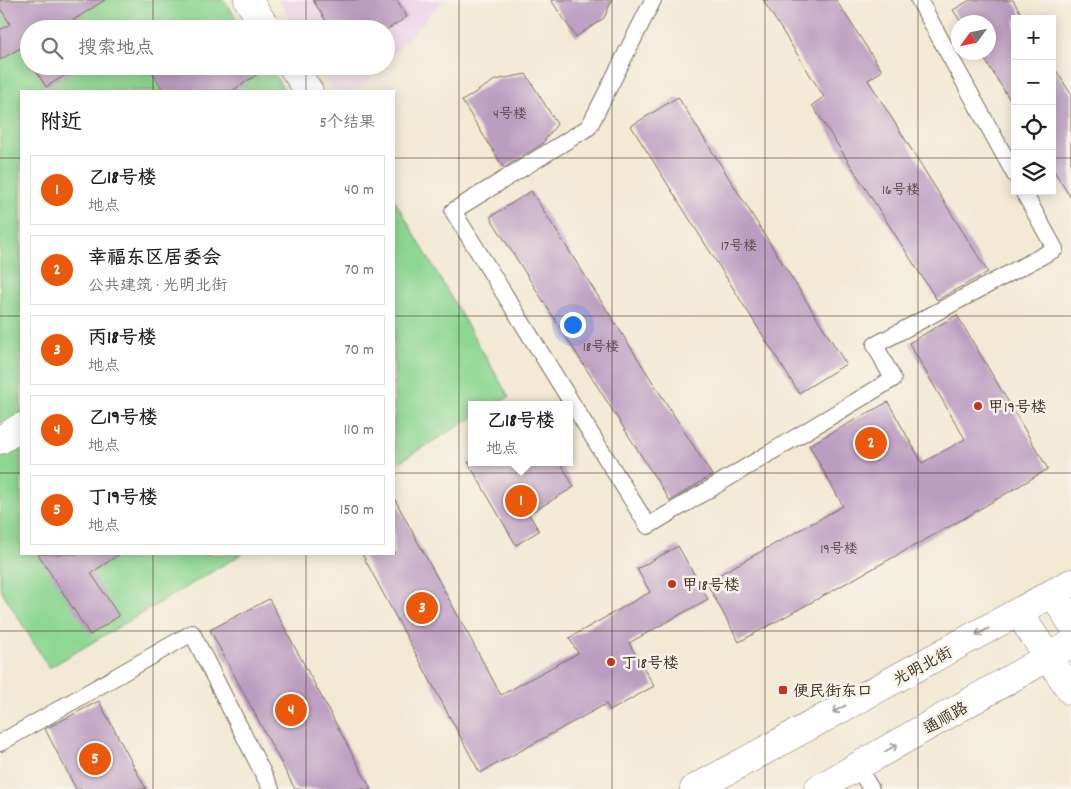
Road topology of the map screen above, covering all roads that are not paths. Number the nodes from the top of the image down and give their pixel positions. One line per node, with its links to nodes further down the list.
1 (248, 0): 4 (main road)
2 (653, 0): 9 (lane)
3 (927, 3): 7 (lane)
4 (261, 20)
5 (298, 75): 6 (main road)
6 (308, 90)
7 (1011, 167)
8 (1025, 195): 10 (lane)
9 (571, 401)
10 (573, 405)
11 (20, 428): 12 (main road)
12 (0, 440)
13 (1062, 588): 14 (main road, 光明北街); 15 (main road)
14 (1018, 612): 16 (main road); 21 (main road, 光明北街, one-way to 21)
15 (1071, 622)
16 (1060, 650): 17 (main road); 19 (main road, 通顺路, one-way to 16)
17 (1071, 691)
18 (0, 743): 20 (lane)
19 (864, 778): 22 (main road, 通顺路)
20 (272, 789)
21 (694, 789)
22 (818, 789)

